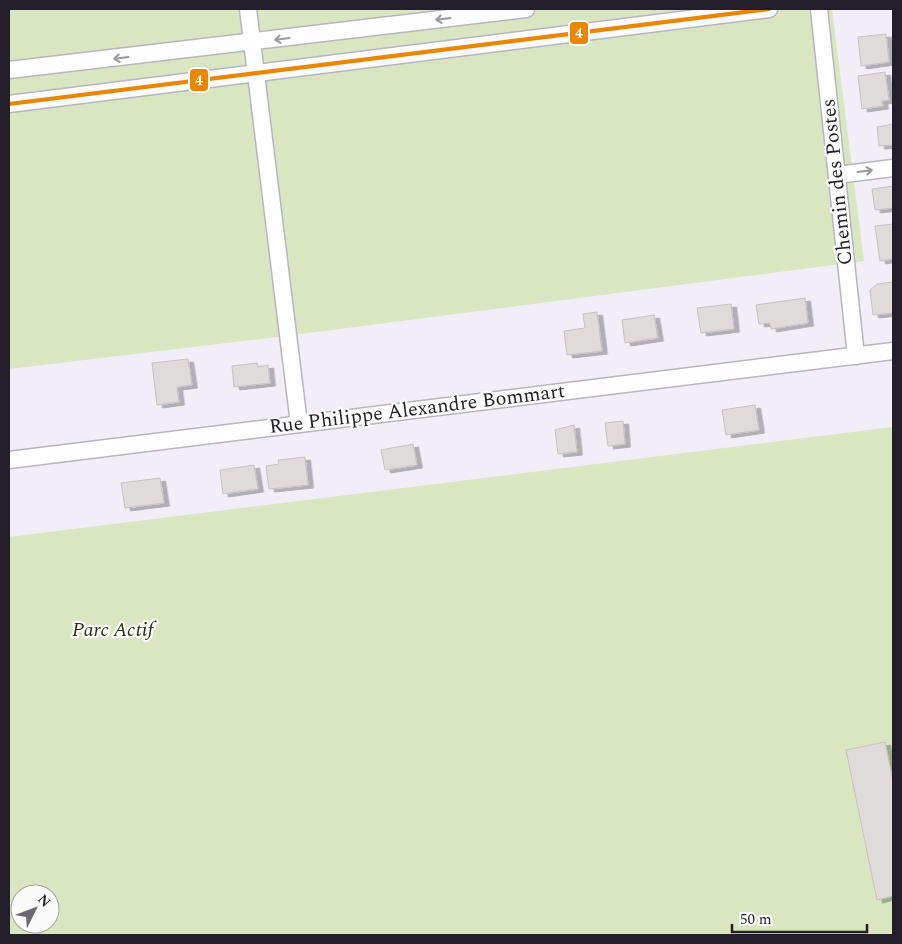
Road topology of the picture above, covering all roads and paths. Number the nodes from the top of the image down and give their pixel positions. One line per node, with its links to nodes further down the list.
1 (248, 9): 5 (street)
2 (526, 9): 5 (street, one-way to 5)
3 (770, 9): 7 (street)
4 (819, 9): 10 (street, Chemin des Postes)
5 (252, 42): 6 (street, one-way to 6); 7 (street)
6 (9, 70)
7 (256, 73): 8 (street); 13 (street)
8 (9, 104)
9 (893, 168): 10 (street, one-way to 9)
10 (837, 175): 12 (street, Chemin des Postes)
11 (893, 351): 12 (street, Rue Philippe Alexandre Bommart)
12 (856, 356): 13 (street, Rue Philippe Alexandre Bommart)
13 (299, 424): 14 (street, Rue Philippe Alexandre Bommart)
14 (9, 460)

